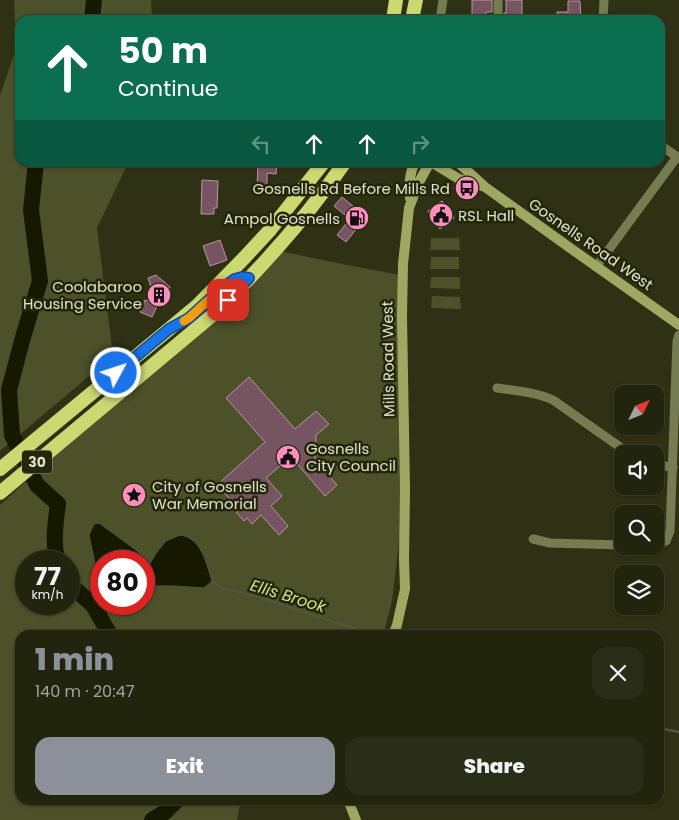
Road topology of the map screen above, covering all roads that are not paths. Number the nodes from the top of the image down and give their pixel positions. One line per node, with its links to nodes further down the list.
1 (408, 0): 6 (highway)
2 (416, 0): 7 (highway)
3 (442, 0): 8 (street)
4 (498, 0): 9 (street)
5 (604, 0): 10 (street)
6 (394, 10)
7 (413, 15)
8 (440, 15)
9 (498, 15)
10 (603, 15)
11 (665, 149): 12 (street)
12 (678, 158): 21 (street)
13 (320, 167): 24 (highway, 30)
14 (341, 167): 22 (highway, 30)
15 (413, 167): 20 (main road, Mills Road West)
16 (428, 167): 20 (main road, Mills Road West)
17 (439, 167): 19 (main road, Gosnells Road West)
18 (463, 167): 19 (main road, Gosnells Road West)
19 (486, 187): 21 (main road, Gosnells Road West)
20 (411, 202): 35 (main road, Mills Road West)
21 (596, 267): 23 (main road, Gosnells Road West)
22 (249, 278): 24 (highway); 31 (highway, 30)
23 (679, 325)
24 (169, 329): 30 (highway, 30)
25 (679, 335): 29 (street)
26 (497, 388): 27 (street)
27 (617, 445)
28 (664, 466): 29 (street)
29 (673, 467): 33 (street)
30 (0, 469)
31 (0, 493)
32 (533, 539): 34 (street)
33 (664, 542)
34 (614, 545)
35 (395, 630)
36 (350, 805): 37 (main road)
37 (356, 820)

